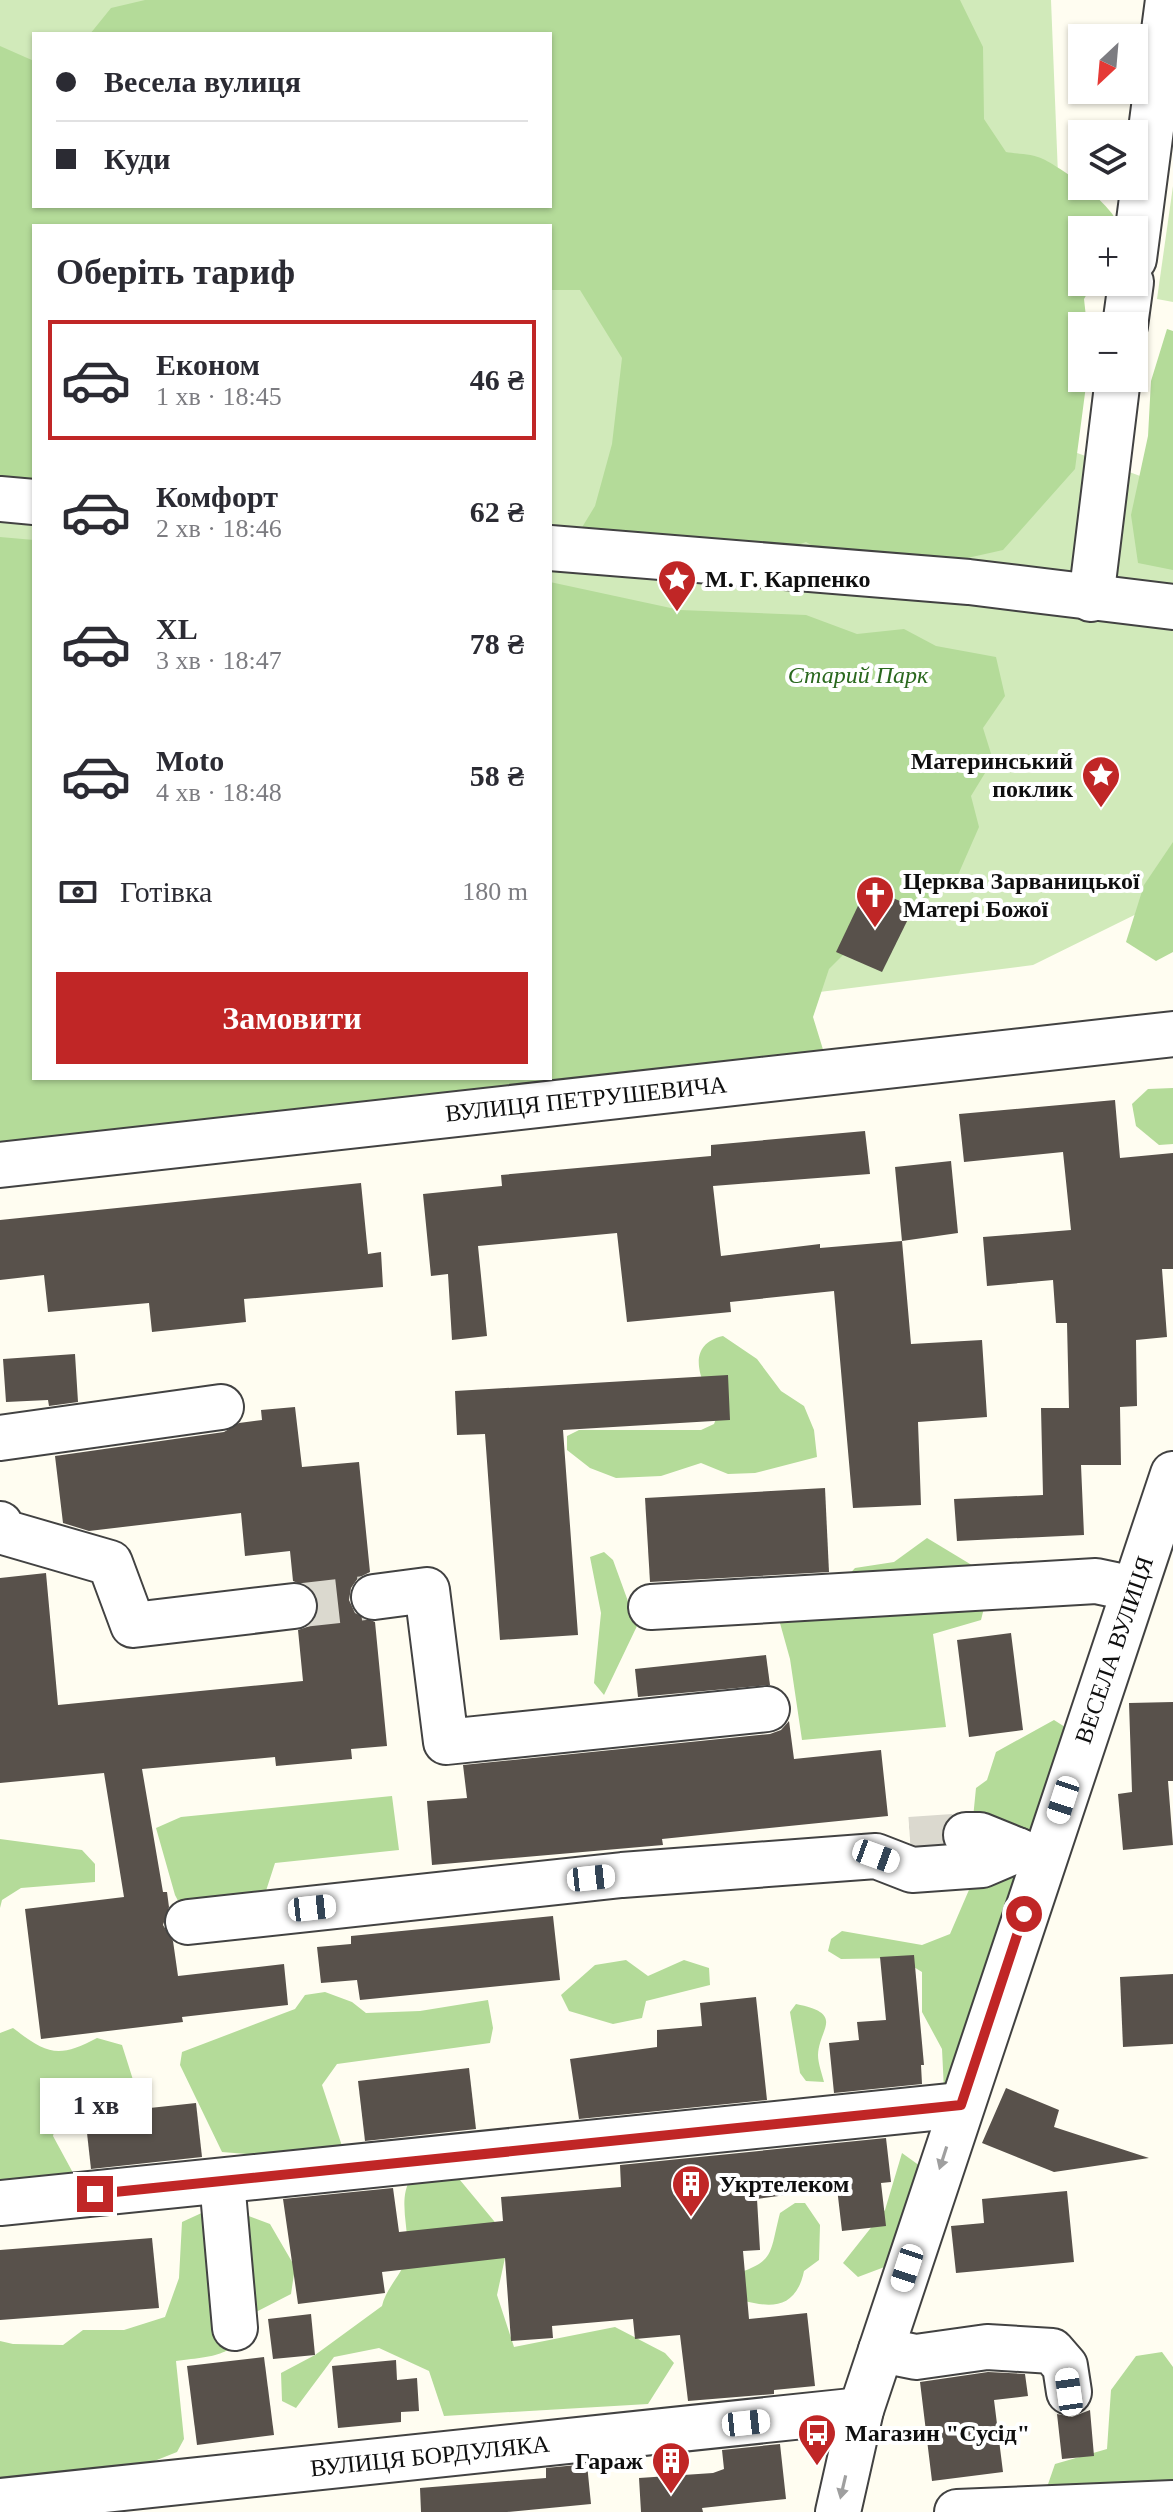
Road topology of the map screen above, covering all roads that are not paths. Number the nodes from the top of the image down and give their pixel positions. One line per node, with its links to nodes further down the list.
1 (1168, 0): 2 (street)
2 (1140, 216)
3 (1116, 392): 7 (street)
4 (0, 499): 5 (street)
5 (32, 502)
6 (552, 548): 7 (street)
7 (1091, 599): 8 (street)
8 (1173, 607)
9 (1173, 1034): 10 (street, ВУЛИЦЯ ПЕТРУШЕВИЧА)
10 (0, 1165)
11 (221, 1407): 12 (street)
12 (0, 1438)
13 (1173, 1474): 15 (street, ВЕСЕЛА ВУЛИЦЯ)
14 (0, 1524): 17 (street)
15 (1151, 1571): 18 (street); 21 (street, ВЕСЕЛА ВУЛИЦЯ)
16 (374, 1597): 19 (street)
17 (294, 1606)
18 (651, 1607)
19 (767, 1709)
20 (966, 1835): 21 (street)
21 (1030, 1855): 22 (street); 23 (street, ВЕСЕЛА ВУЛИЦЯ)
22 (188, 1922)
23 (961, 2105): 24 (street); 27 (street, ВЕСЕЛА ВУЛИЦЯ, one-way to 27)
24 (222, 2181): 25 (street); 26 (street)
25 (0, 2203)
26 (235, 2328)
27 (881, 2350): 28 (street); 29 (street, ВЕСЕЛА ВУЛИЦЯ)
28 (1069, 2392)
29 (861, 2410): 30 (street, ВУЛИЦЯ БОРДУЛЯКА); 33 (street, ВЕСЕЛА ВУЛИЦЯ, one-way to 33)
30 (206, 2496): 31 (street, ВУЛИЦЯ БОРДУЛЯКА)
31 (0, 2501)
32 (1173, 2503): 34 (street)
33 (838, 2512)
34 (957, 2512)

